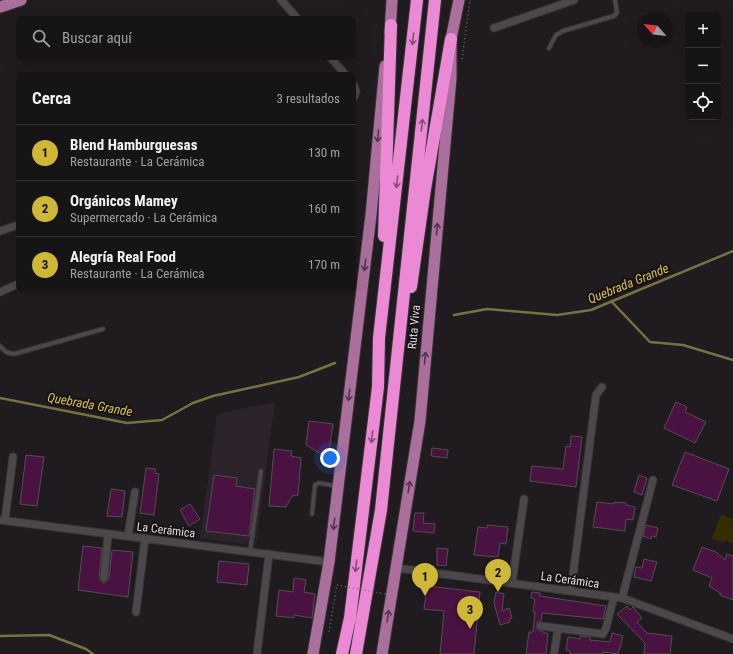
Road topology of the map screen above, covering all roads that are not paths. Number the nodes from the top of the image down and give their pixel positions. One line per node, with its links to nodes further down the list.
1 (21, 0): 9 (main road)
2 (281, 0): 10 (street)
3 (392, 0): 11 (main road)
4 (417, 0): 23 (highway, one-way to 23)
5 (435, 0): 22 (highway, Ruta Viva, one-way to 5)
6 (459, 0): 13 (main road, Ruta Viva)
7 (574, 0): 12 (street)
8 (615, 0): 14 (lane)
9 (0, 7)
10 (294, 16)
11 (391, 25): 23 (highway); 29 (main road, one-way to 29)
12 (494, 28)
13 (451, 39): 22 (highway); 40 (main road, Ruta Viva, one-way to 13)
14 (549, 48)
15 (333, 60): 16 (street)
16 (343, 72)
17 (16, 227): 18 (street)
18 (0, 231)
19 (16, 285): 20 (street)
20 (0, 292)
21 (103, 329): 24 (lane)
22 (400, 331): 53 (highway, Ruta Viva)
23 (380, 338): 52 (highway, one-way to 52)
24 (0, 346)
25 (602, 387): 43 (street)
26 (13, 457): 33 (street)
27 (261, 471): 37 (lane)
28 (653, 480): 45 (street)
29 (338, 487): 32 (lane); 39 (main road, one-way to 39)
30 (135, 492): 35 (street)
31 (524, 499): 42 (street)
32 (312, 514)
33 (3, 520): 34 (street, La Cerámica)
34 (108, 534): 35 (street, La Cerámica); 41 (street)
35 (128, 536): 36 (street, La Cerámica)
36 (145, 538): 37 (street, La Cerámica); 46 (street)
37 (250, 552): 38 (street, La Cerámica)
38 (269, 554): 39 (street, La Cerámica); 50 (street)
39 (329, 562): 51 (main road)
40 (397, 568): 42 (street, La Cerámica); 54 (main road, Ruta Viva, one-way to 40)
41 (104, 578)
42 (512, 583): 43 (street, La Cerámica)
43 (571, 591): 44 (street, La Cerámica)
44 (614, 597): 45 (street, La Cerámica); 48 (street)
45 (622, 598): 49 (street, La Cerámica)
46 (136, 612)
47 (541, 626): 48 (street)
48 (558, 628): 55 (street)
49 (733, 639)
50 (256, 654)
51 (313, 654)
52 (342, 654)
53 (356, 654)
54 (382, 654)
55 (554, 654)

